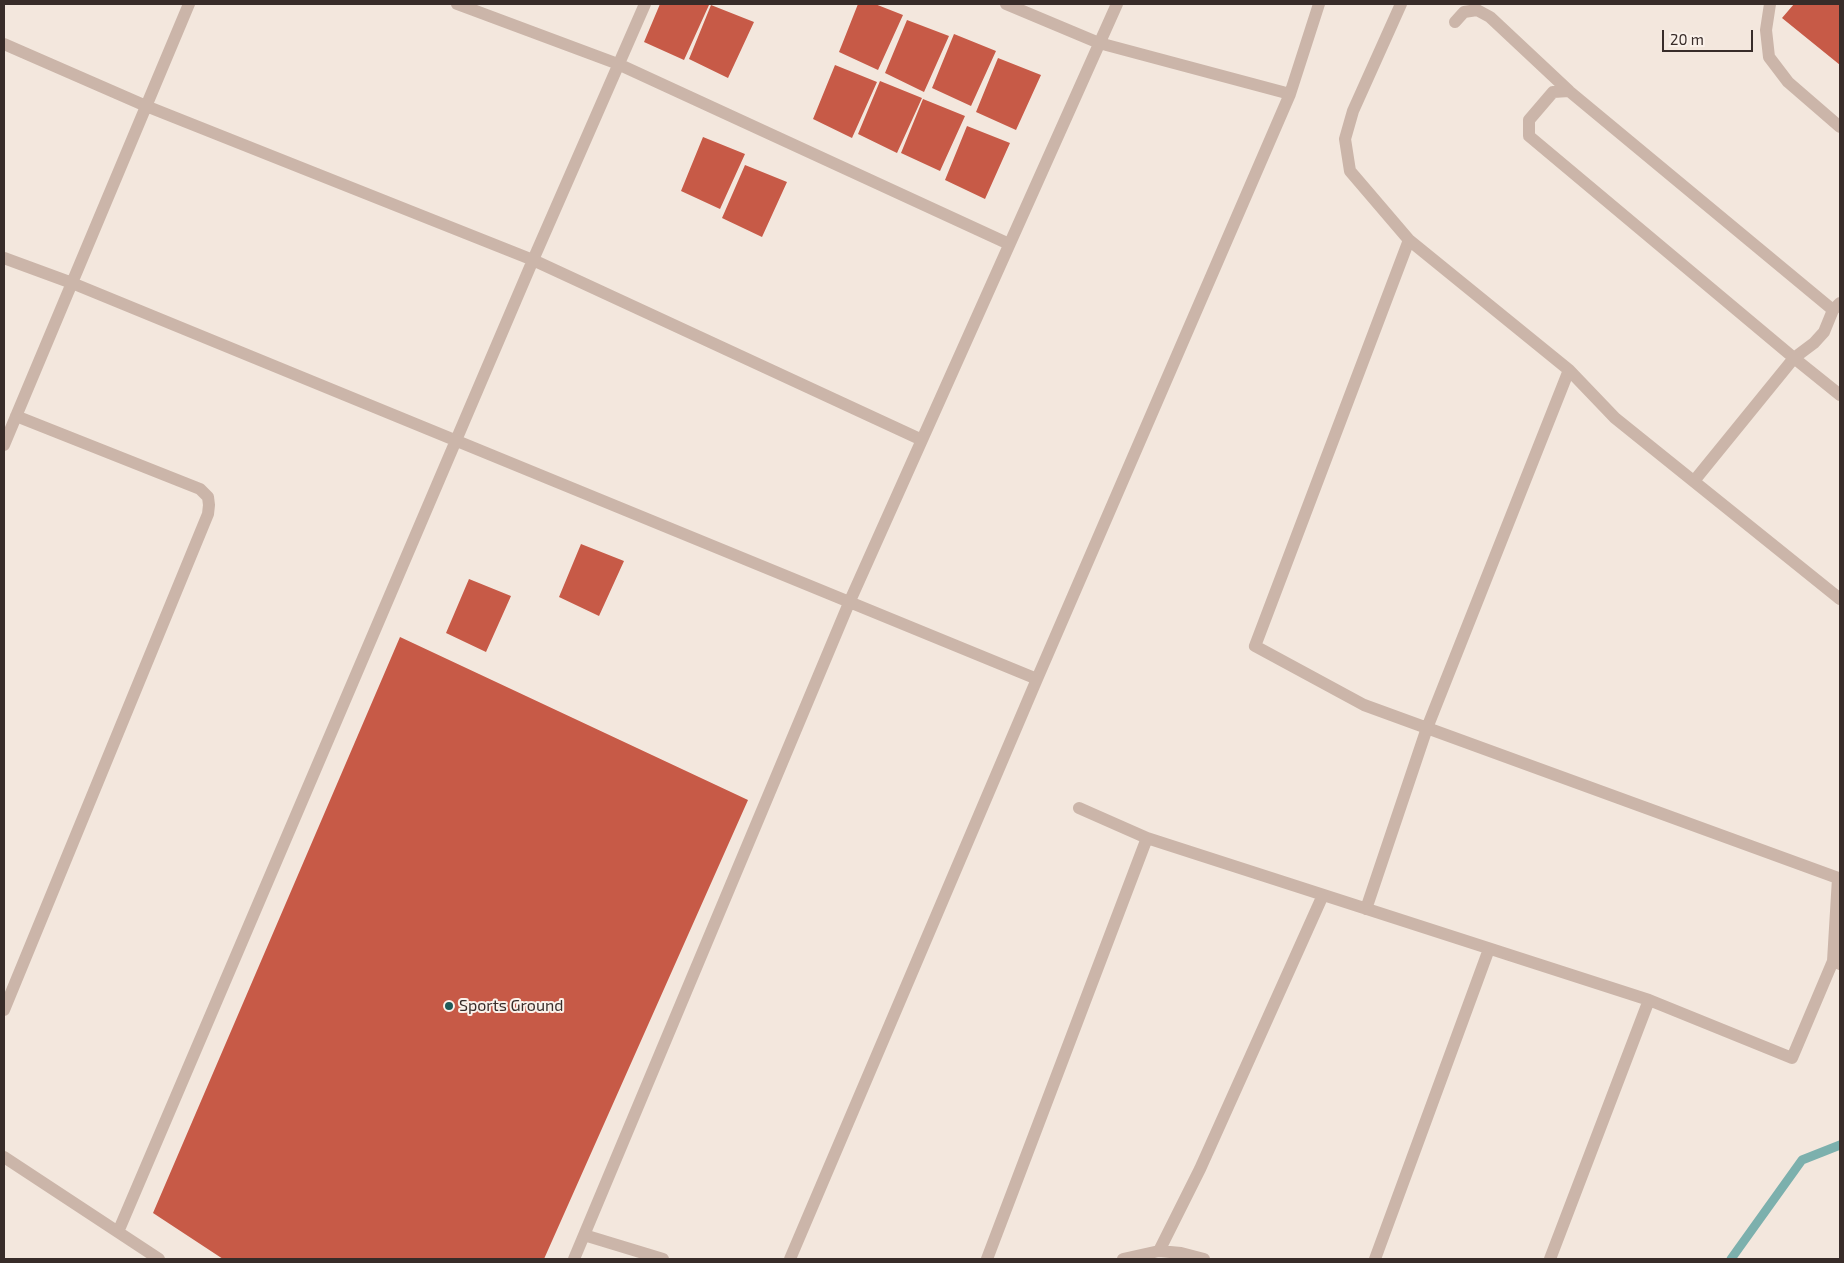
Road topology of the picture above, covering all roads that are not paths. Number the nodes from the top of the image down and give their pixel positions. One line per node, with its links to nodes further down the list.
1 (189, 4): 15 (street)
2 (457, 4): 12 (street)
3 (645, 4): 12 (street)
4 (1006, 4): 10 (street)
5 (1117, 4): 10 (street)
6 (1319, 4): 14 (street)
7 (1401, 4): 17 (street)
8 (1770, 4): 16 (street)
9 (1454, 22): 13 (street)
10 (1100, 43): 14 (street); 18 (street)
11 (4, 44): 15 (street)
12 (618, 64): 18 (street); 20 (street)
13 (1569, 91): 22 (street); 23 (street)
14 (1290, 94): 33 (street)
15 (146, 106): 20 (street); 21 (street)
16 (1840, 127)
17 (1409, 240): 24 (street); 34 (street)
18 (1009, 244): 27 (street)
19 (4, 258): 21 (street)
20 (532, 260): 27 (street); 28 (street)
21 (72, 284): 26 (street); 28 (street)
22 (1837, 306): 23 (street)
23 (1794, 358): 25 (street); 30 (street)
24 (1569, 370): 30 (street); 34 (street)
25 (1840, 395)
26 (16, 416): 29 (street); 42 (street)
27 (922, 440): 32 (street)
28 (456, 441): 32 (street); 44 (street)
29 (4, 445)
30 (1694, 481): 31 (street)
31 (1840, 599)
32 (849, 603): 33 (street); 45 (street)
33 (1037, 679): 50 (street)
34 (1427, 728): 38 (street); 40 (street)
35 (1079, 808): 36 (street)
36 (1147, 838): 37 (street); 51 (street)
37 (1322, 895): 38 (street); 46 (street)
38 (1366, 909): 39 (street)
39 (1489, 949): 41 (street); 54 (street)
40 (1836, 962): 41 (street)
41 (1649, 1000): 55 (street)
42 (4, 1010)
43 (4, 1156): 44 (street)
44 (118, 1232): 47 (street)
45 (584, 1235): 48 (street); 49 (street)
46 (1159, 1251): 52 (street); 53 (street)
47 (160, 1259)
48 (574, 1259)
49 (663, 1259)
50 (790, 1259)
51 (987, 1259)
52 (1123, 1259)
53 (1204, 1259)
54 (1375, 1259)
55 (1550, 1259)

